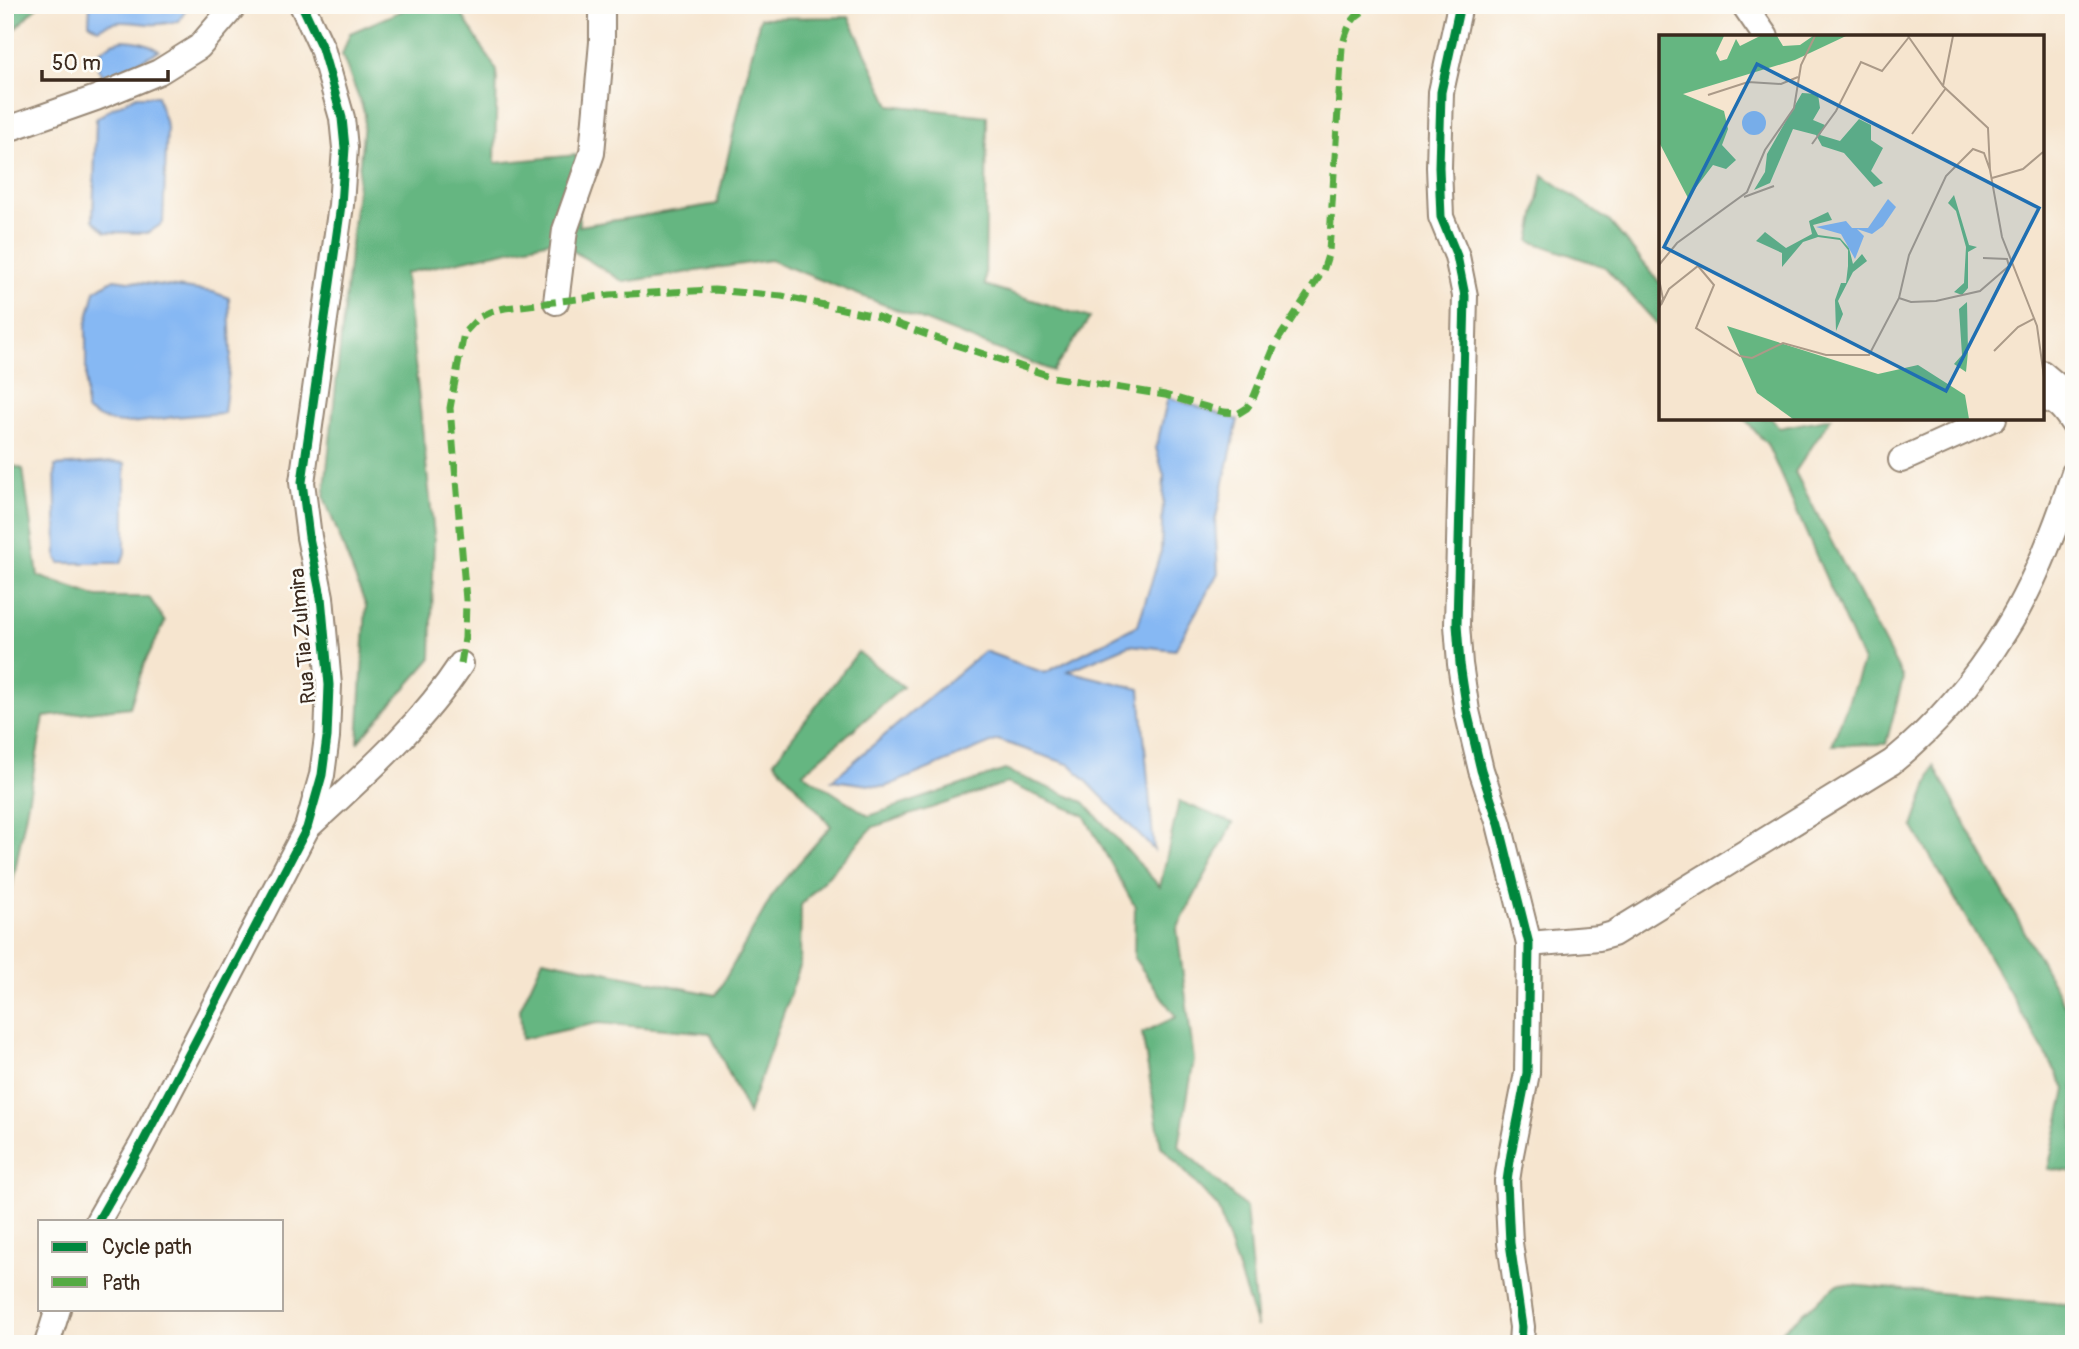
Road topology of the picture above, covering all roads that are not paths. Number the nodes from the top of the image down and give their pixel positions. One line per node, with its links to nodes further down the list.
1 (235, 5): 7 (street)
2 (302, 5): 17 (street, Rua Tia Zulmira)
3 (602, 5): 8 (street)
4 (1460, 5): 18 (street)
5 (1744, 5): 6 (street)
6 (1765, 35)
7 (5, 130)
8 (556, 302)
9 (2044, 375): 11 (street)
10 (2044, 399): 13 (street)
11 (2074, 400)
12 (1990, 420): 14 (street)
13 (2074, 425)
14 (1901, 460)
15 (2074, 473): 18 (street)
16 (461, 664): 17 (street)
17 (307, 828): 19 (street, Rua Tia Zulmira)
18 (1529, 944): 22 (street)
19 (99, 1220)
20 (58, 1310): 21 (street)
21 (47, 1344)
22 (1521, 1344)

